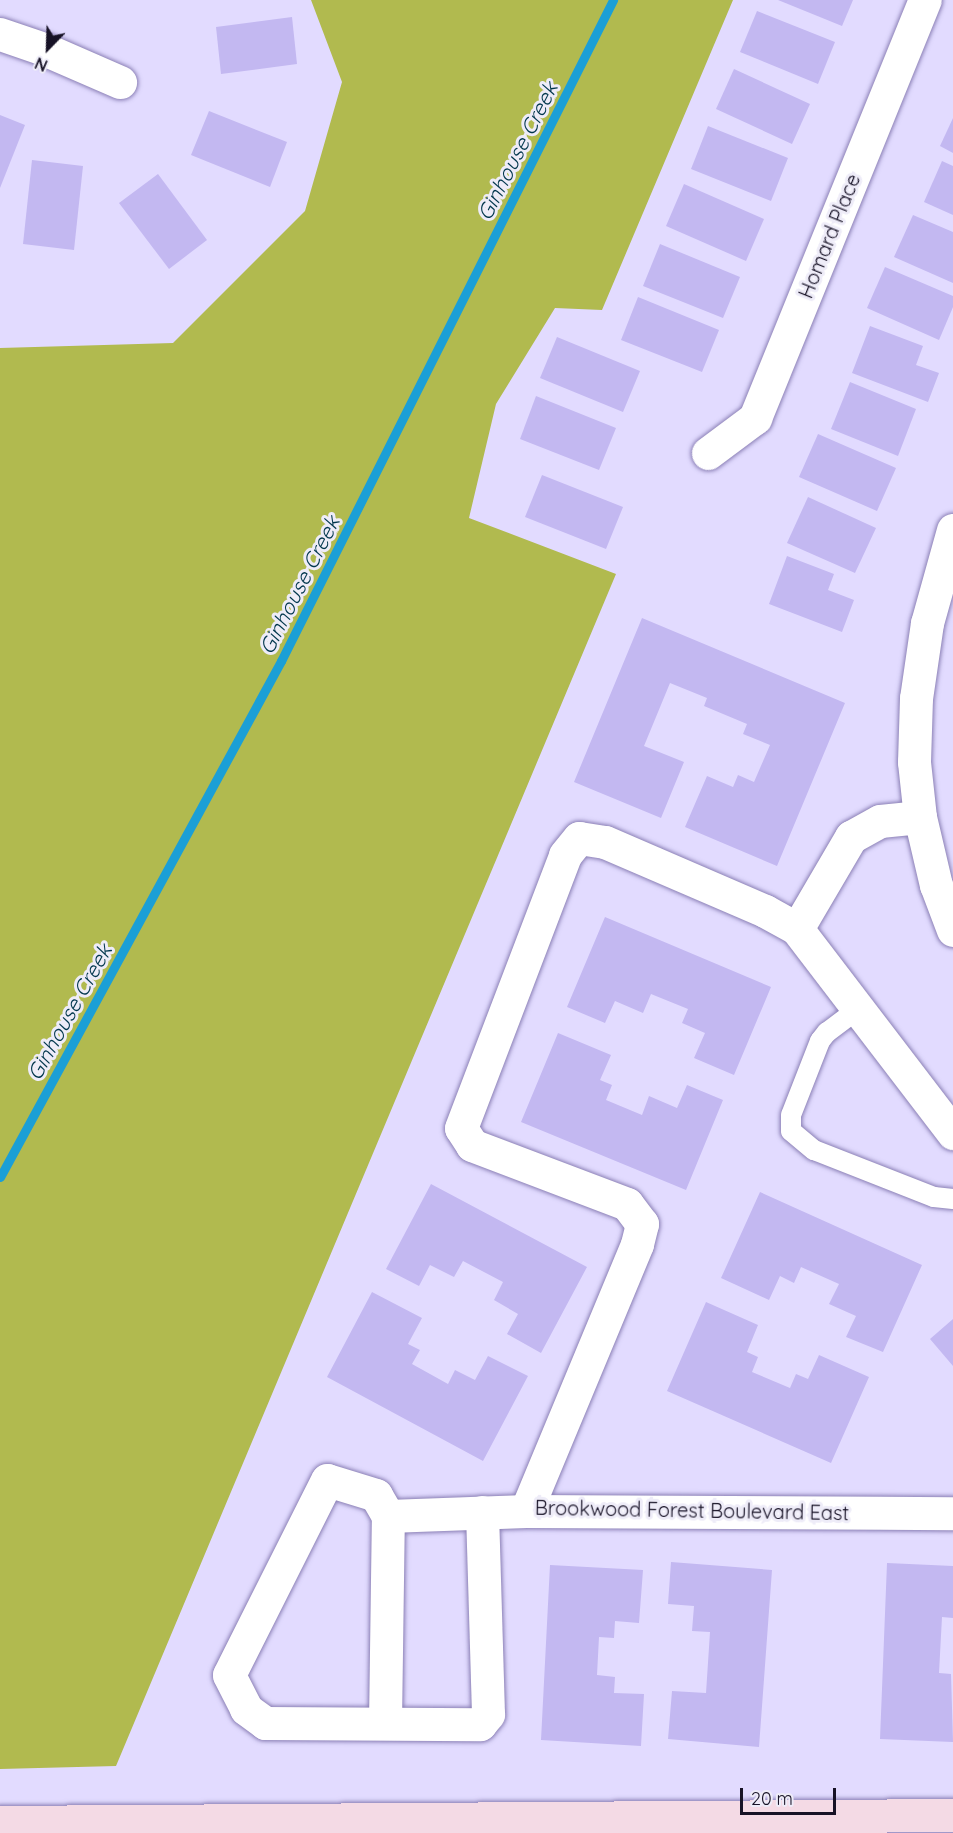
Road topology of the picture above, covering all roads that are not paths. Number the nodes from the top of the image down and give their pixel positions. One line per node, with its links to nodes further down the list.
1 (925, 0): 4 (street, Homard Place)
2 (0, 34): 3 (street)
3 (120, 82)
4 (708, 453)
5 (952, 541): 6 (street)
6 (920, 817): 7 (street); 8 (street)
7 (797, 929): 9 (street, Brookwood Forest Boulevard East); 12 (street, Brookwood Forest Boulevard East)
8 (953, 930)
9 (858, 1009): 10 (street, Brookwood Forest Boulevard East); 11 (lane)
10 (953, 1133)
11 (953, 1199)
12 (526, 1511): 13 (street); 14 (street, Brookwood Forest Boulevard East)
13 (482, 1512): 15 (street); 16 (street)
14 (953, 1513)
15 (388, 1516): 16 (street); 16 (street)
16 (385, 1724)
17 (953, 1815): 19 (main road)
18 (0, 1822): 19 (main road)
19 (244, 1827)

